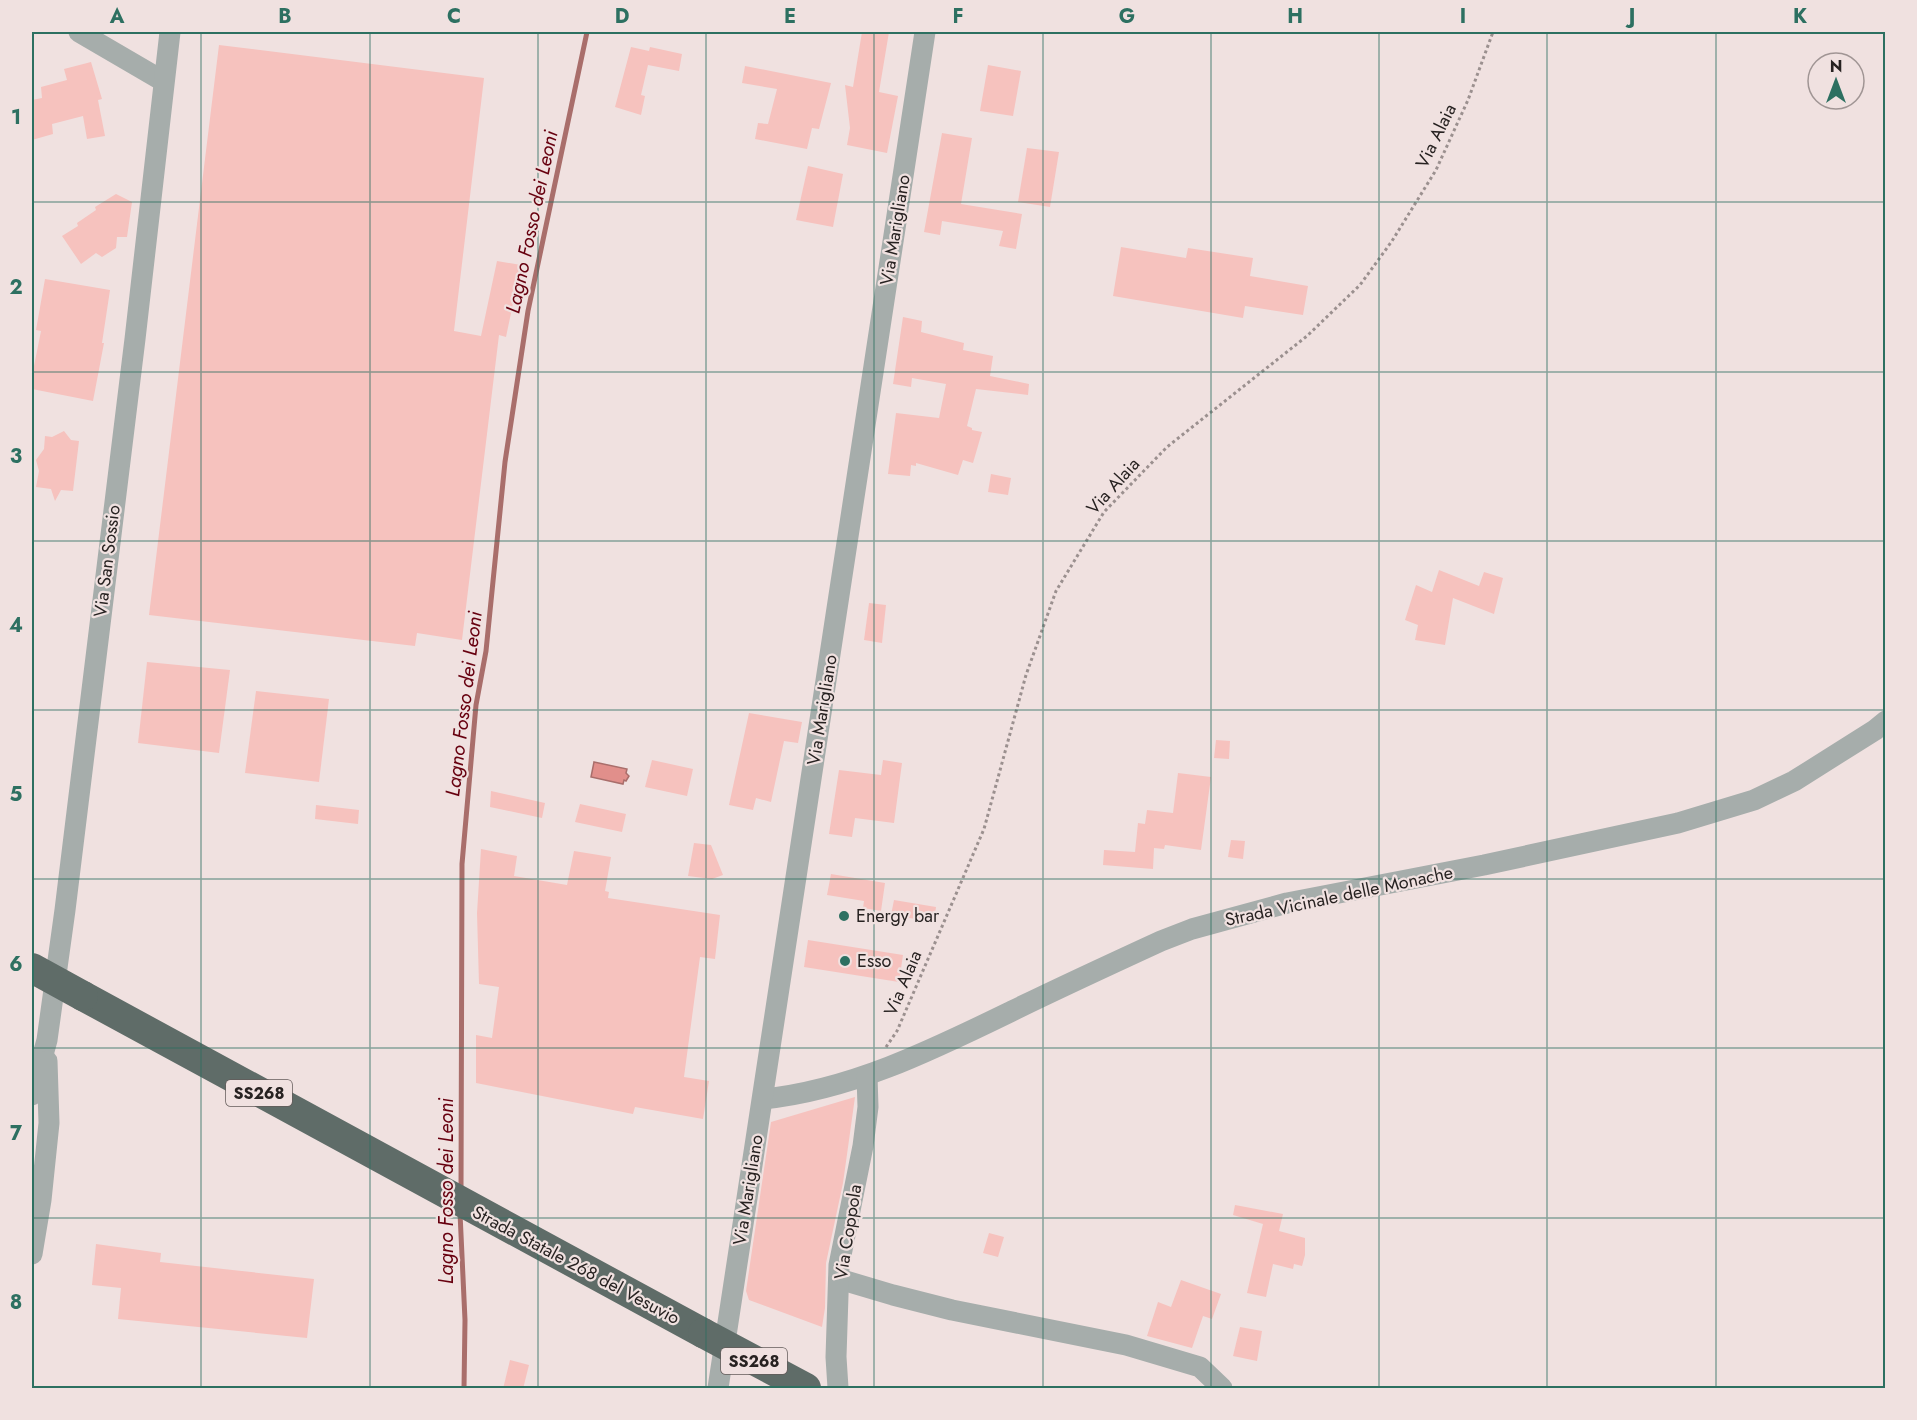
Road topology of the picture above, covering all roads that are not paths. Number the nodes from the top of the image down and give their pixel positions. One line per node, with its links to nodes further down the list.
1 (79, 32): 4 (street)
2 (170, 32): 4 (street, Via San Sossio)
3 (925, 32): 10 (street, Via Marigliano)
4 (163, 81): 7 (street, Via San Sossio)
5 (1886, 721): 8 (street, Strada Vicinale delle Monache)
6 (32, 968): 14 (highway, Strada Statale 268 del Vesuvio / SS268, bridge)
7 (47, 1040): 9 (street, Via San Sossio); 11 (street, Via San Sossio)
8 (867, 1076): 10 (street, Strada Vicinale delle Monache); 12 (street, Via Coppola)
9 (32, 1095)
10 (763, 1099): 13 (street, Via Marigliano)
11 (32, 1254)
12 (839, 1279): 15 (street, Via Coppola); 16 (street)
13 (718, 1389)
14 (806, 1389)
15 (838, 1389)
16 (1222, 1389)

